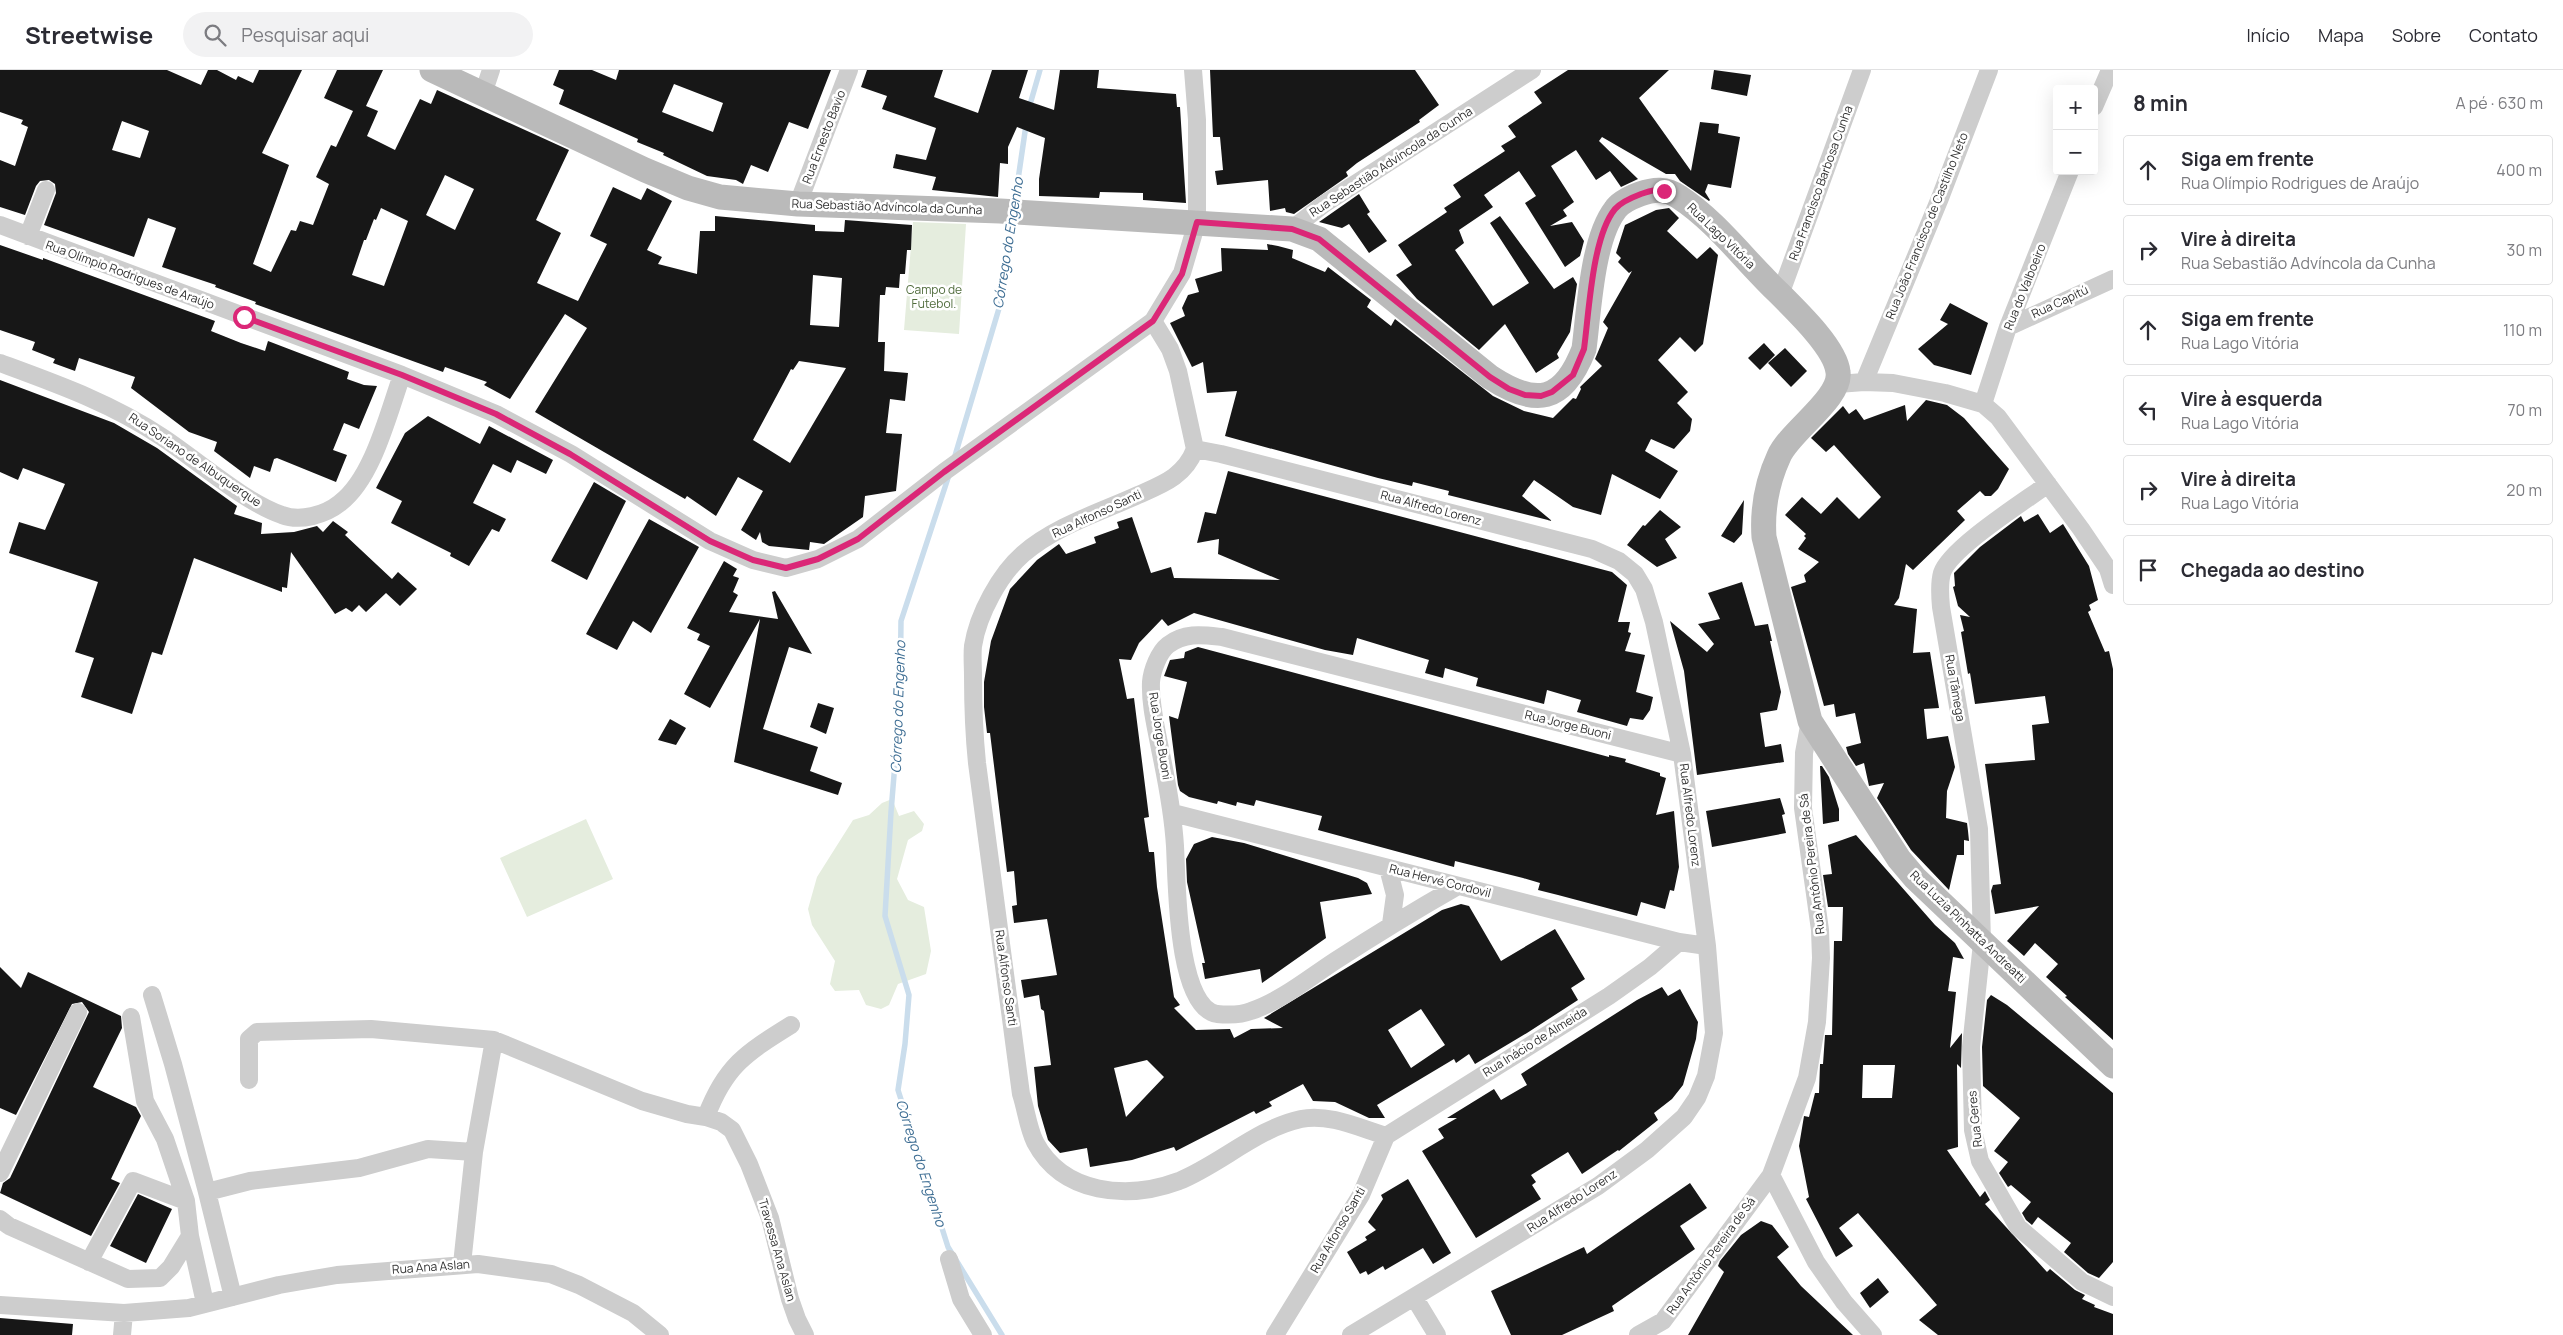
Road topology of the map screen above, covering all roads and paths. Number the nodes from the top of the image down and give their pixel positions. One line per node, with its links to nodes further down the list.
1 (432, 70): 9 (street, Rua Sebastião Advíncola da Cunha)
2 (491, 70): 9 (street)
3 (849, 70): 13 (street, Rua Ernesto Bavio)
4 (1193, 70): 14 (street, Rua Olímpio Rodrigues de Araújo)
5 (1532, 70): 16 (street, Rua Sebastião Advíncola da Cunha)
6 (1862, 70): 19 (street, Rua Francisco Barbosa Cunha)
7 (1989, 70): 24 (street, Rua João Francisco de Castilho Neto)
8 (2110, 70): 10 (street)
9 (483, 94): 13 (street, Rua Sebastião Advíncola da Cunha)
10 (2098, 97)
11 (2068, 175): 21 (street, Rua do Valboeiro)
12 (46, 190): 17 (street)
13 (798, 204): 14 (street, Rua Sebastião Advíncola da Cunha)
14 (1197, 222): 16 (street, Rua Sebastião Advíncola da Cunha); 20 (street, Rua Olímpio Rodrigues de Araújo)
15 (0, 225): 17 (street, Rua Olímpio Rodrigues de Araújo)
16 (1292, 229): 19 (street, Rua Lago Vitória)
17 (28, 236): 23 (street, Rua Olímpio Rodrigues de Araújo)
18 (2113, 279): 21 (street, Rua Capitú)
19 (1780, 295): 25 (street, Rua Lago Vitória)
20 (1153, 321): 23 (street, Rua Olímpio Rodrigues de Araújo); 27 (street)
21 (2008, 327): 26 (street, Rua do Valboeiro)
22 (0, 363): 23 (street, Rua Soriano de Albuquerque)
23 (402, 375)
24 (1864, 382): 25 (street); 26 (street)
25 (1838, 384): 30 (street, Rua Antônio Pereira de Sá)
26 (1983, 404): 28 (street)
27 (1195, 449): 31 (street, Rua Alfredo Lorenz); 47 (street, Rua Alfonso Santi)
28 (2048, 484): 29 (street); 37 (street, Rua Tâmega)
29 (2113, 585)
30 (1810, 721): 37 (street, Rua Luzia Pinhatta Andreatti); 50 (street, Rua Antônio Pereira de Sá)
31 (1682, 754): 32 (street, Rua Jorge Buoni); 38 (street, Rua Alfredo Lorenz)
32 (1173, 813): 33 (street, Rua Hervé Cordovil); 35 (street, Rua Jorge Buoni)
33 (1388, 868): 34 (street, Rua Hervé Cordovil); 35 (street)
34 (1458, 886): 35 (street, Rua Jorge Buoni); 36 (street, Rua Hervé Cordovil)
35 (1391, 924)
36 (1679, 942): 38 (street, Rua Hervé Cordovil); 47 (street, Rua Inácio de Almeida)
37 (1982, 942): 44 (street, Rua Luzia Pinhatta Andreatti); 60 (street, Rua Geres)
38 (1707, 946): 59 (street, Rua Alfredo Lorenz)
39 (152, 995): 51 (street)
40 (78, 1012): 49 (street)
41 (131, 1017): 52 (street)
42 (791, 1025): 46 (street)
43 (494, 1040): 45 (street, Travessa Ana Aslan); 46 (street, Travessa Ana Aslan); 48 (street)
44 (2113, 1066)
45 (248, 1080)
46 (706, 1117): 67 (street, Travessa Ana Aslan)
47 (1386, 1136): 69 (street, Rua Alfonso Santi)
48 (474, 1152): 51 (street); 57 (street)
49 (0, 1173)
50 (1771, 1175): 64 (street, Rua Antônio Pereira de Sá); 73 (street)
51 (207, 1192): 58 (street)
52 (186, 1201): 54 (street); 56 (street)
53 (0, 1219): 56 (street)
54 (190, 1236): 56 (street); 62 (street)
55 (949, 1259): 68 (street)
56 (89, 1262)
57 (462, 1264): 58 (street, Rua Ana Aslan); 66 (street, Rua Ana Aslan)
58 (233, 1297): 62 (street, Rua Ana Aslan)
59 (1414, 1297): 70 (street, Rua Alfredo Lorenz); 71 (street)
60 (2113, 1297)
61 (0, 1305): 63 (street, Rua Ana Aslan)
62 (197, 1306): 63 (street, Rua Ana Aslan)
63 (124, 1312): 65 (street)
64 (1661, 1331): 72 (street)
65 (122, 1335)
66 (660, 1335)
67 (805, 1335)
68 (983, 1335)
69 (1275, 1335)
70 (1351, 1335)
71 (1437, 1335)
72 (1638, 1335)
73 (1873, 1335)

